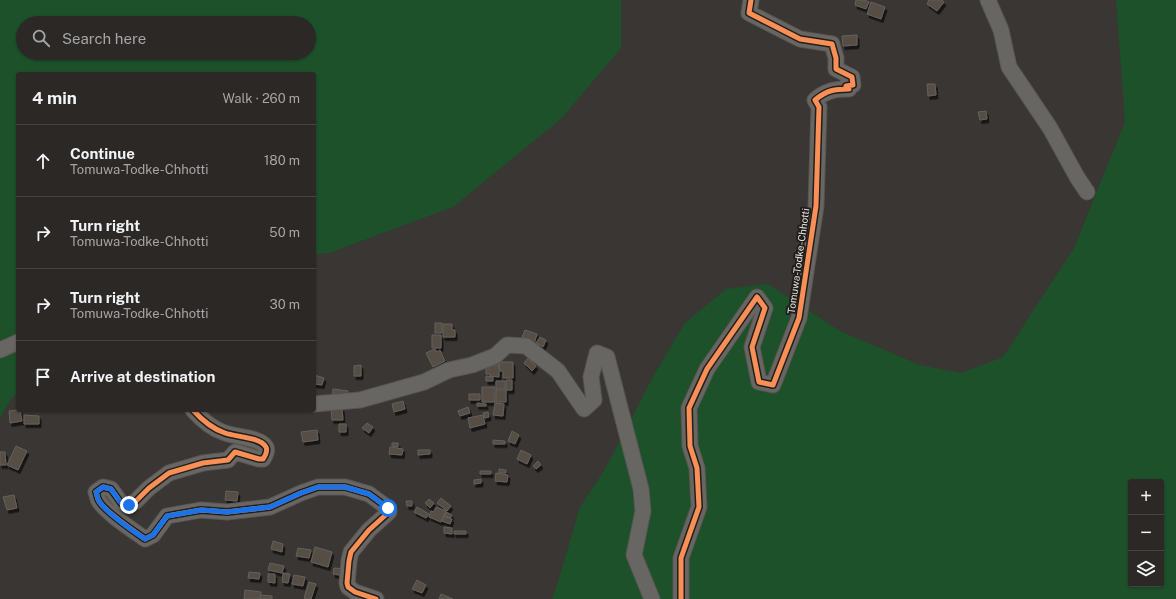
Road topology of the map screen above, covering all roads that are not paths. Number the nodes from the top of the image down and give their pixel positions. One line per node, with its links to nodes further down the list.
1 (751, 0): 10 (street, Tomuwa-Todke-Chhotti)
2 (988, 0): 3 (street)
3 (1087, 192)
4 (16, 343): 5 (street)
5 (0, 350)
6 (316, 404): 9 (street)
7 (195, 412): 8 (street)
8 (376, 599)
9 (652, 599)
10 (681, 599)

